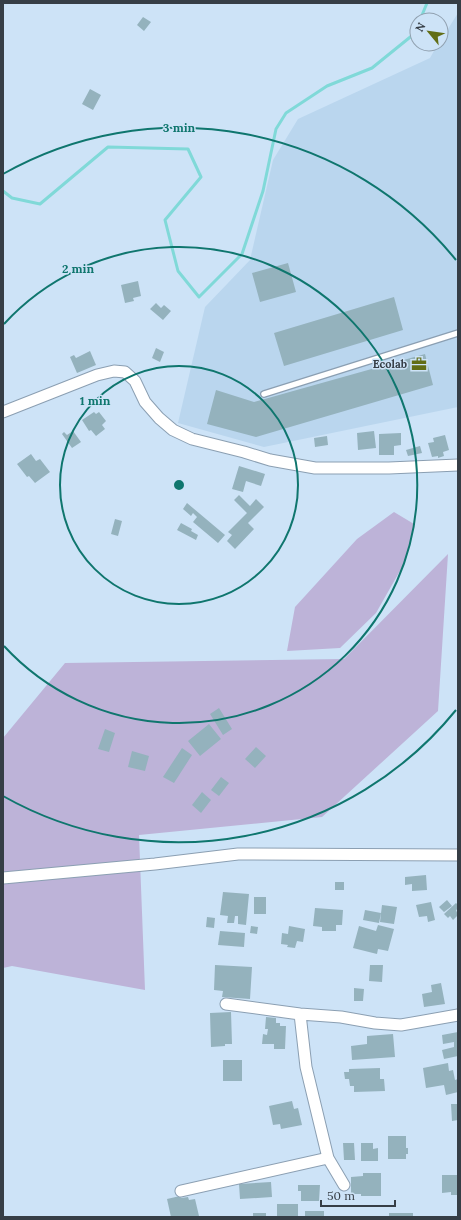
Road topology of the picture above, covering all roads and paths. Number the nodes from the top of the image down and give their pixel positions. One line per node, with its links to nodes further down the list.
1 (458, 333): 2 (lane)
2 (264, 394)
3 (3, 412): 4 (street)
4 (458, 465)
5 (458, 855): 6 (street)
6 (3, 878)
7 (226, 1004): 8 (street)
8 (300, 1014): 9 (street); 10 (street)
9 (458, 1015)
10 (328, 1158): 11 (street); 12 (street)
11 (344, 1185)
12 (181, 1191)

